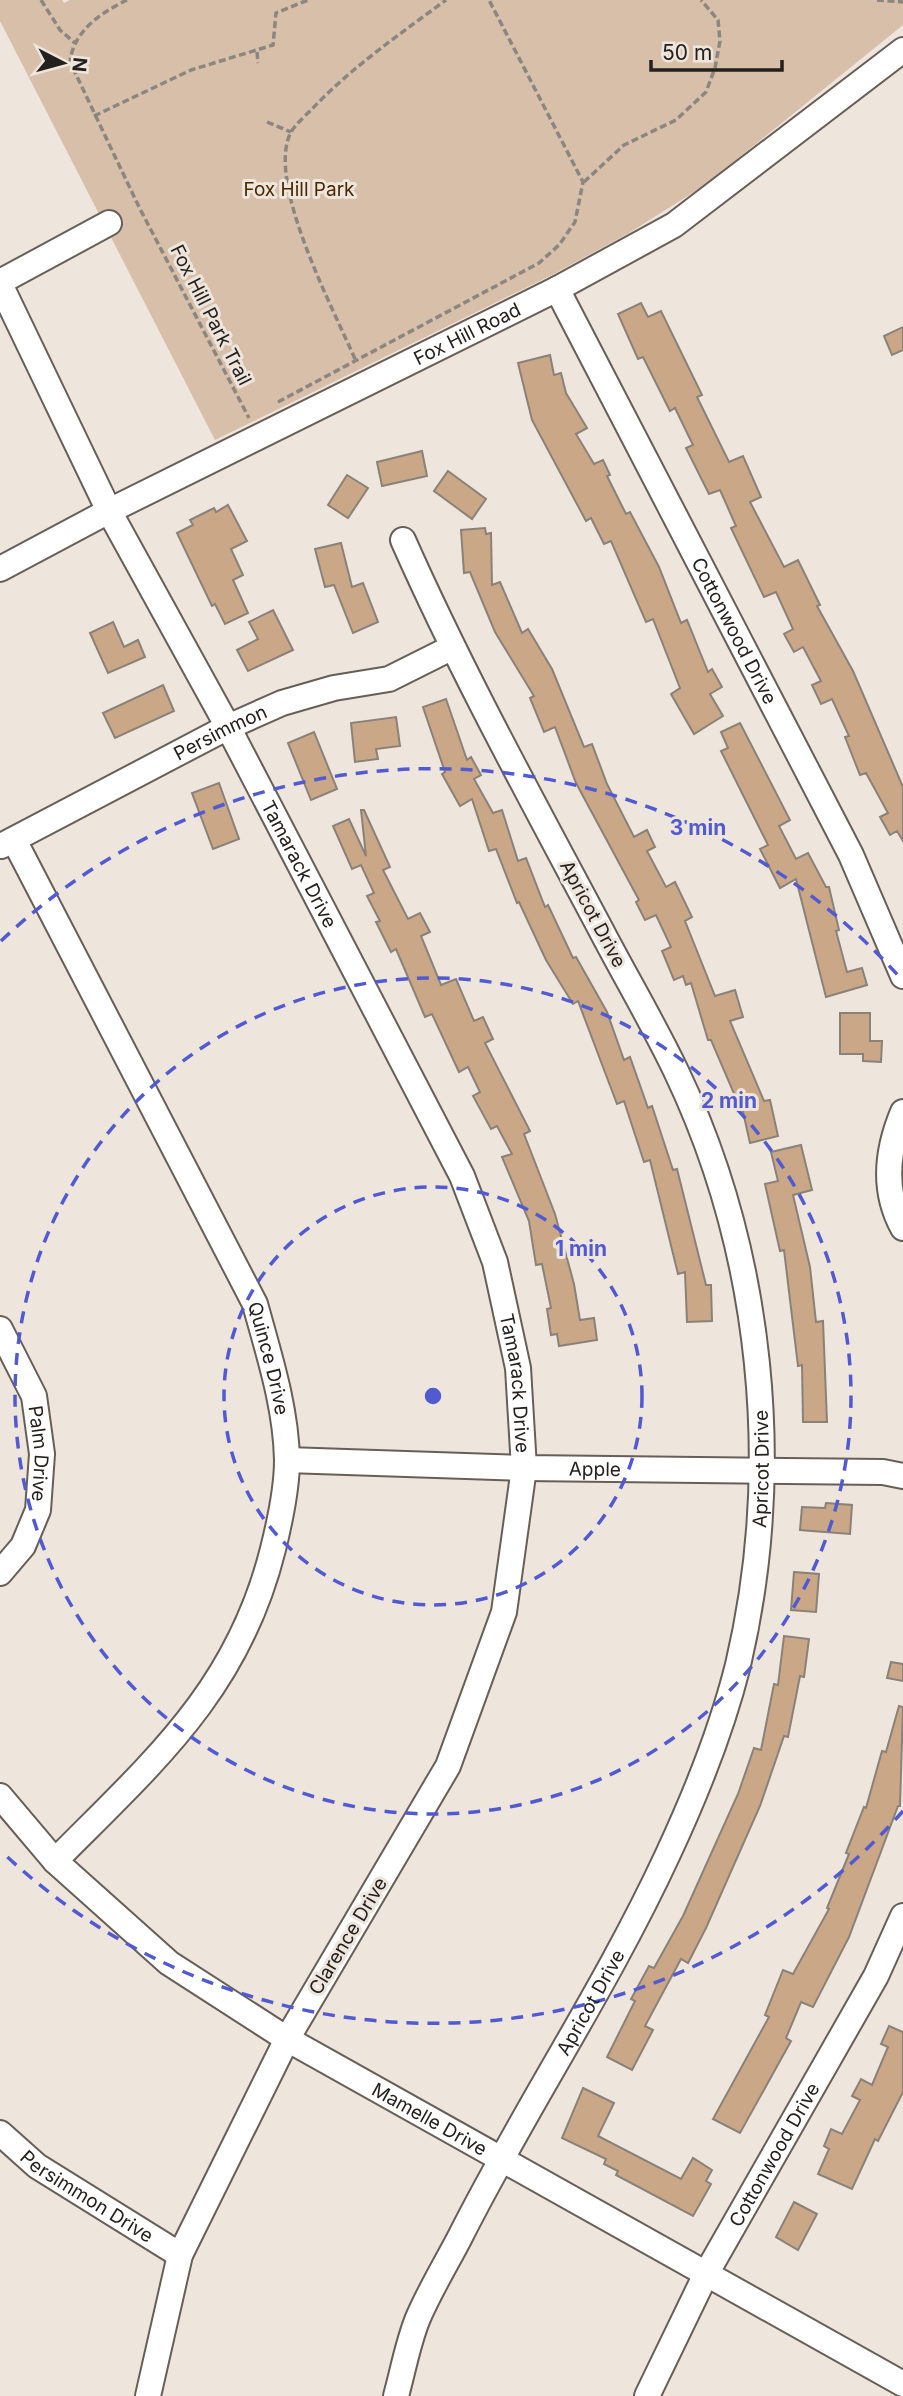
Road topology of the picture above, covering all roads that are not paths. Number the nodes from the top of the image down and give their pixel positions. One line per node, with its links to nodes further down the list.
1 (903, 50): 4 (street, Fox Hill Road)
2 (109, 223): 3 (street)
3 (0, 283): 5 (street, Tamarack Drive)
4 (557, 289): 5 (street, Fox Hill Road); 11 (street, Cottonwood Drive)
5 (108, 511): 7 (street, Fox Hill Road); 9 (street, Tamarack Drive)
6 (403, 540): 8 (street, Apricot Drive)
7 (0, 569)
8 (451, 648): 9 (street, Persimmon); 17 (street, Apricot Drive)
9 (228, 727): 10 (street, Persimmon); 16 (street, Tamarack Drive)
10 (7, 843): 15 (street, Quince Drive)
11 (903, 976)
12 (903, 1112): 13 (street)
13 (903, 1228)
14 (0, 1329): 19 (street, Palm Drive)
15 (287, 1460): 16 (street, Apple); 21 (street, Quince Drive)
16 (524, 1468): 17 (street, Apple); 23 (street, Clarence Drive)
17 (762, 1472): 18 (street, Apple); 25 (street, Apricot Drive)
18 (903, 1476)
19 (0, 1573)
20 (0, 1796): 21 (street, Mamelle Drive)
21 (55, 1861): 23 (street, Mamelle Drive)
22 (903, 1916): 27 (street, Cottonwood Drive)
23 (288, 2039): 25 (street, Mamelle Drive); 26 (street, Clarence Drive)
24 (0, 2133): 26 (street, Persimmon Drive)
25 (500, 2158): 27 (street, Mamelle Drive); 30 (street, Apricot Drive)
26 (180, 2255): 29 (street, Clarence Drive)
27 (706, 2274): 28 (street, Mamelle Drive); 31 (street, Cottonwood Drive)
28 (903, 2384)
29 (148, 2396)
30 (396, 2396)
31 (647, 2396)

